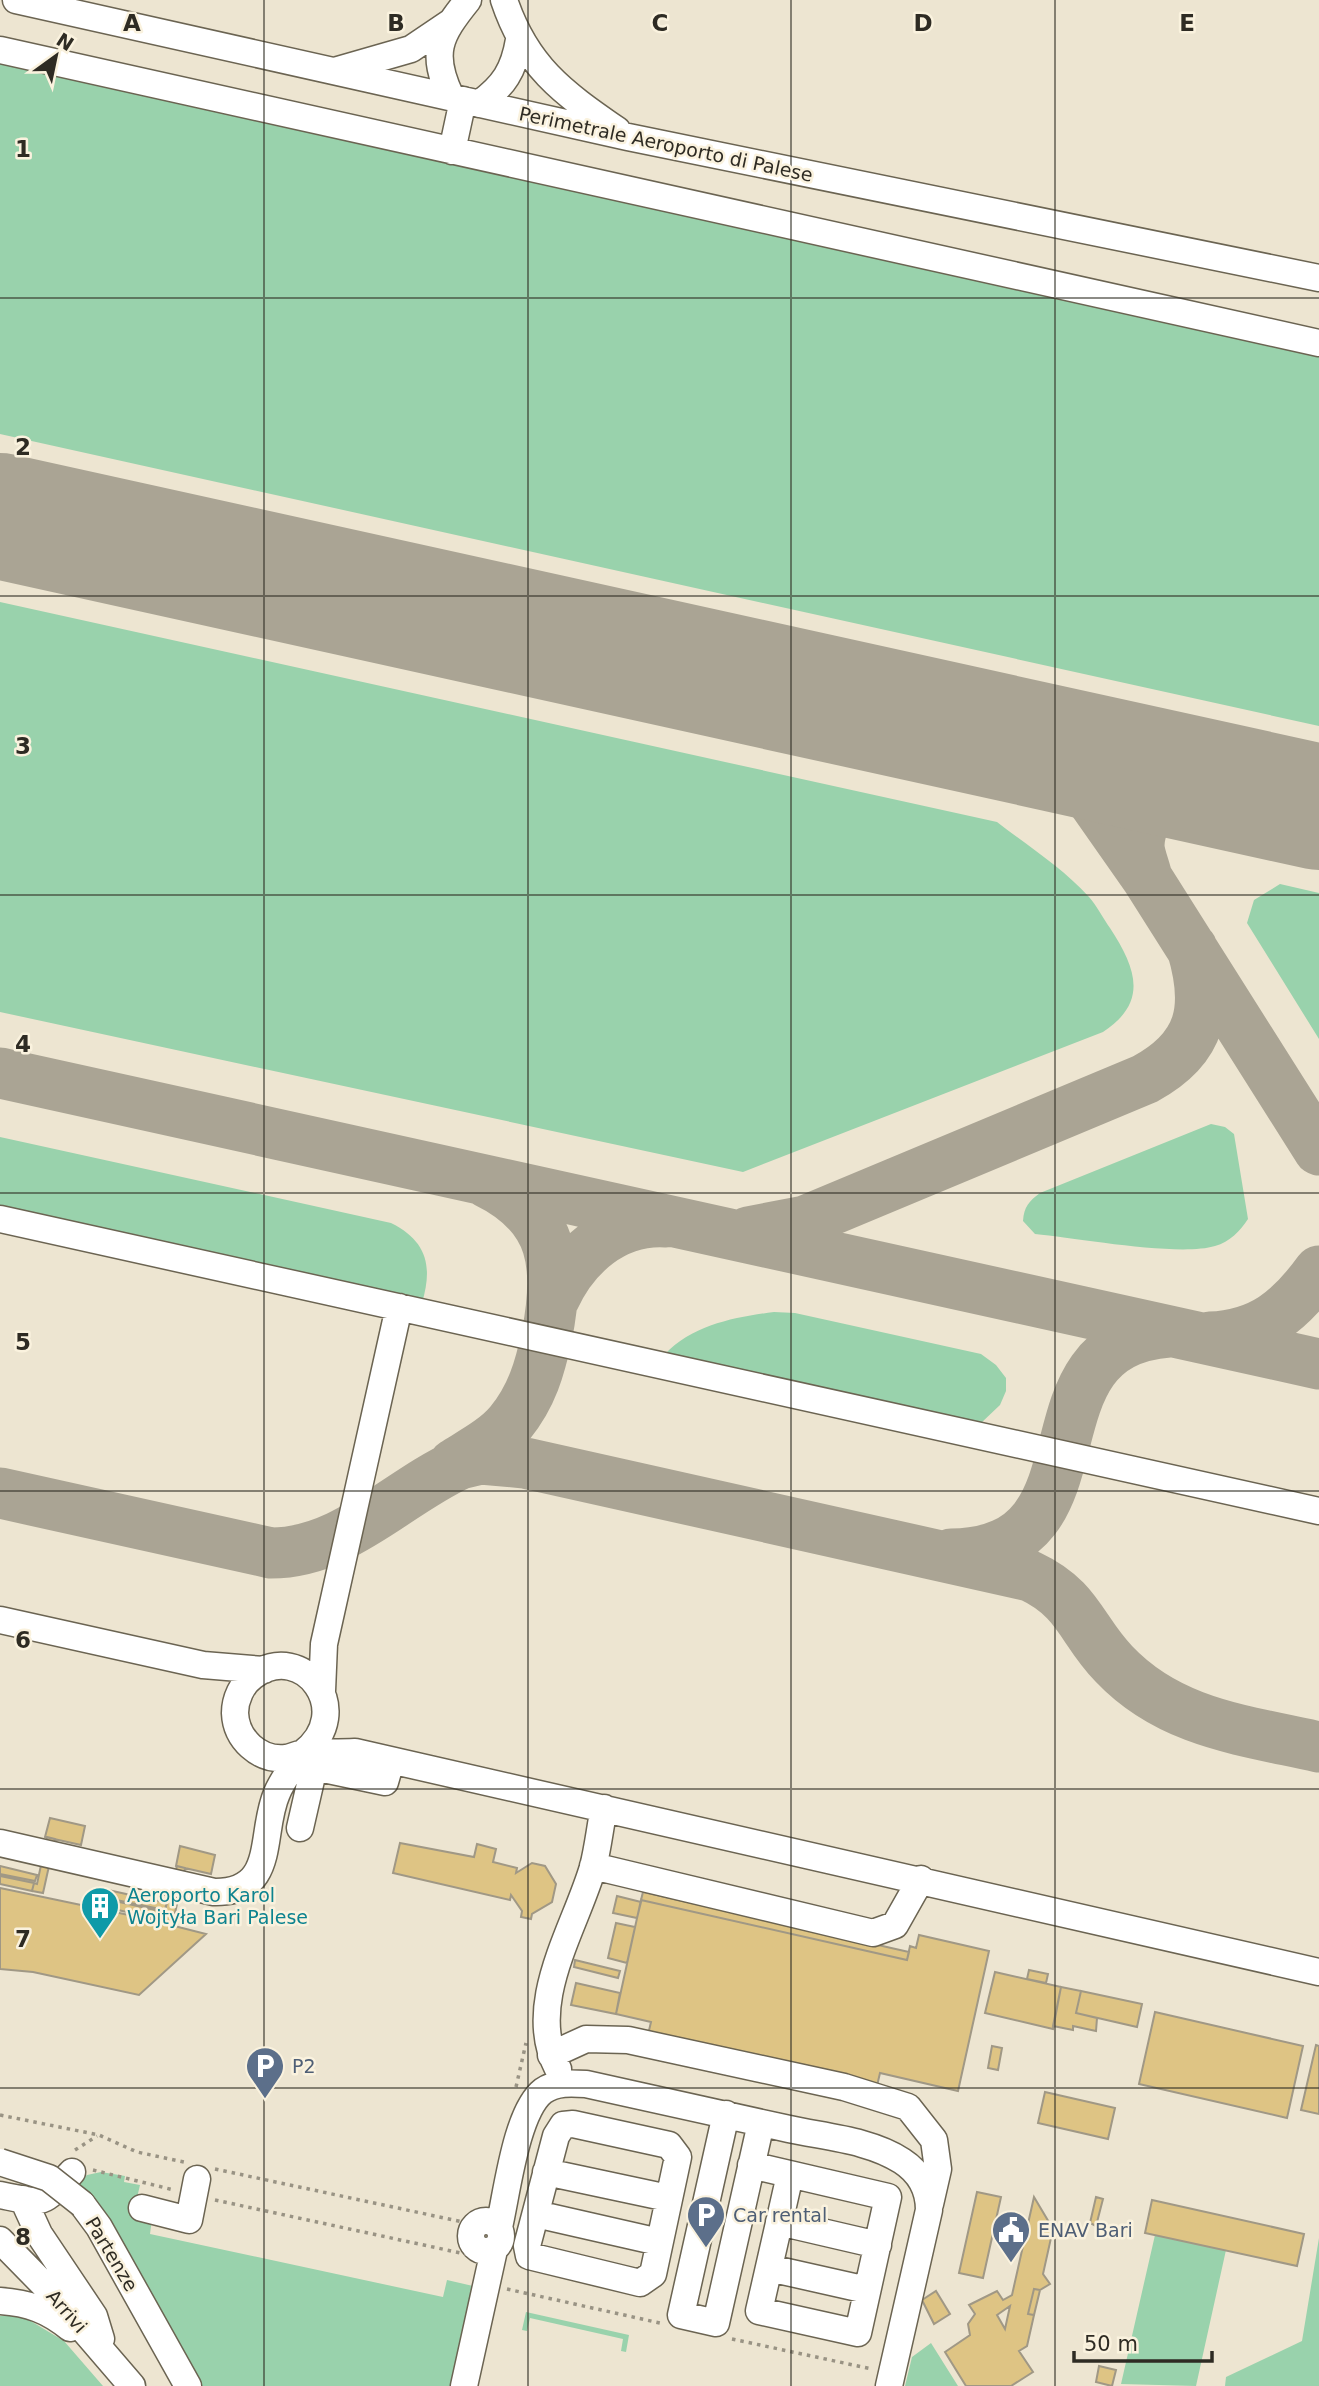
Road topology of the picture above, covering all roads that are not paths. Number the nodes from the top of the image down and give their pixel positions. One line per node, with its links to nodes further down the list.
1 (16, 0): 7 (street, Perimetrale Aeroporto di Palese)
2 (468, 0): 4 (street)
3 (504, 0): 5 (street)
4 (451, 22): 7 (street); 8 (street)
5 (519, 40): 8 (street); 9 (street)
6 (0, 50): 10 (street)
7 (332, 71): 8 (street, Perimetrale Aeroporto di Palese)
8 (464, 100): 9 (street, Perimetrale Aeroporto di Palese); 10 (street)
9 (628, 137): 11 (street, Perimetrale Aeroporto di Palese)
10 (452, 151): 12 (street)
11 (1319, 278)
12 (1319, 343)
13 (0, 1219): 14 (street)
14 (399, 1307): 15 (street); 17 (street)
15 (1319, 1511)
16 (0, 1620): 18 (street)
17 (324, 1644): 20 (street); 21 (street)
18 (202, 1665): 19 (street); 22 (street)
19 (264, 1670): 20 (street); 22 (street)
20 (298, 1670): 21 (street)
21 (322, 1691): 23 (street)
22 (237, 1698): 25 (street)
23 (326, 1721): 24 (street); 26 (street)
24 (355, 1752): 26 (street); 27 (street)
25 (261, 1753): 26 (street); 28 (street)
26 (301, 1754): 28 (street)
27 (391, 1761): 29 (street); 30 (street)
28 (277, 1792): 31 (street)
29 (604, 1808): 32 (street); 33 (street)
30 (300, 1828)
31 (0, 1843)
32 (593, 1866): 33 (street); 35 (street)
33 (921, 1879): 34 (street)
34 (1319, 1972)
35 (551, 2055): 36 (street); 48 (street)
36 (567, 2083): 37 (street); 61 (street)
37 (726, 2114): 38 (street); 50 (street)
38 (761, 2123): 41 (street); 48 (street)
39 (0, 2162): 60 (street, Partenze, bridge)
40 (78, 2165): 45 (street)
41 (751, 2165): 43 (street); 51 (street)
42 (547, 2172): 46 (street); 46 (street); 49 (street)
43 (789, 2175): 54 (street); 55 (street)
44 (198, 2176): 47 (street)
45 (12, 2197): 58 (street)
46 (666, 2206): 50 (street); 53 (street)
47 (142, 2208)
48 (929, 2210): 62 (street)
49 (536, 2214): 53 (street); 53 (street)
50 (701, 2221): 51 (street)
51 (736, 2235): 54 (street)
52 (4, 2241): 58 (street, Arrivi)
53 (659, 2242)
54 (774, 2245): 55 (street); 56 (street); 56 (street)
55 (878, 2245): 56 (street)
56 (867, 2290)
57 (0, 2301): 58 (street)
58 (107, 2358): 59 (street, Arrivi)
59 (132, 2386)
60 (188, 2386)
61 (464, 2386)
62 (889, 2386)

